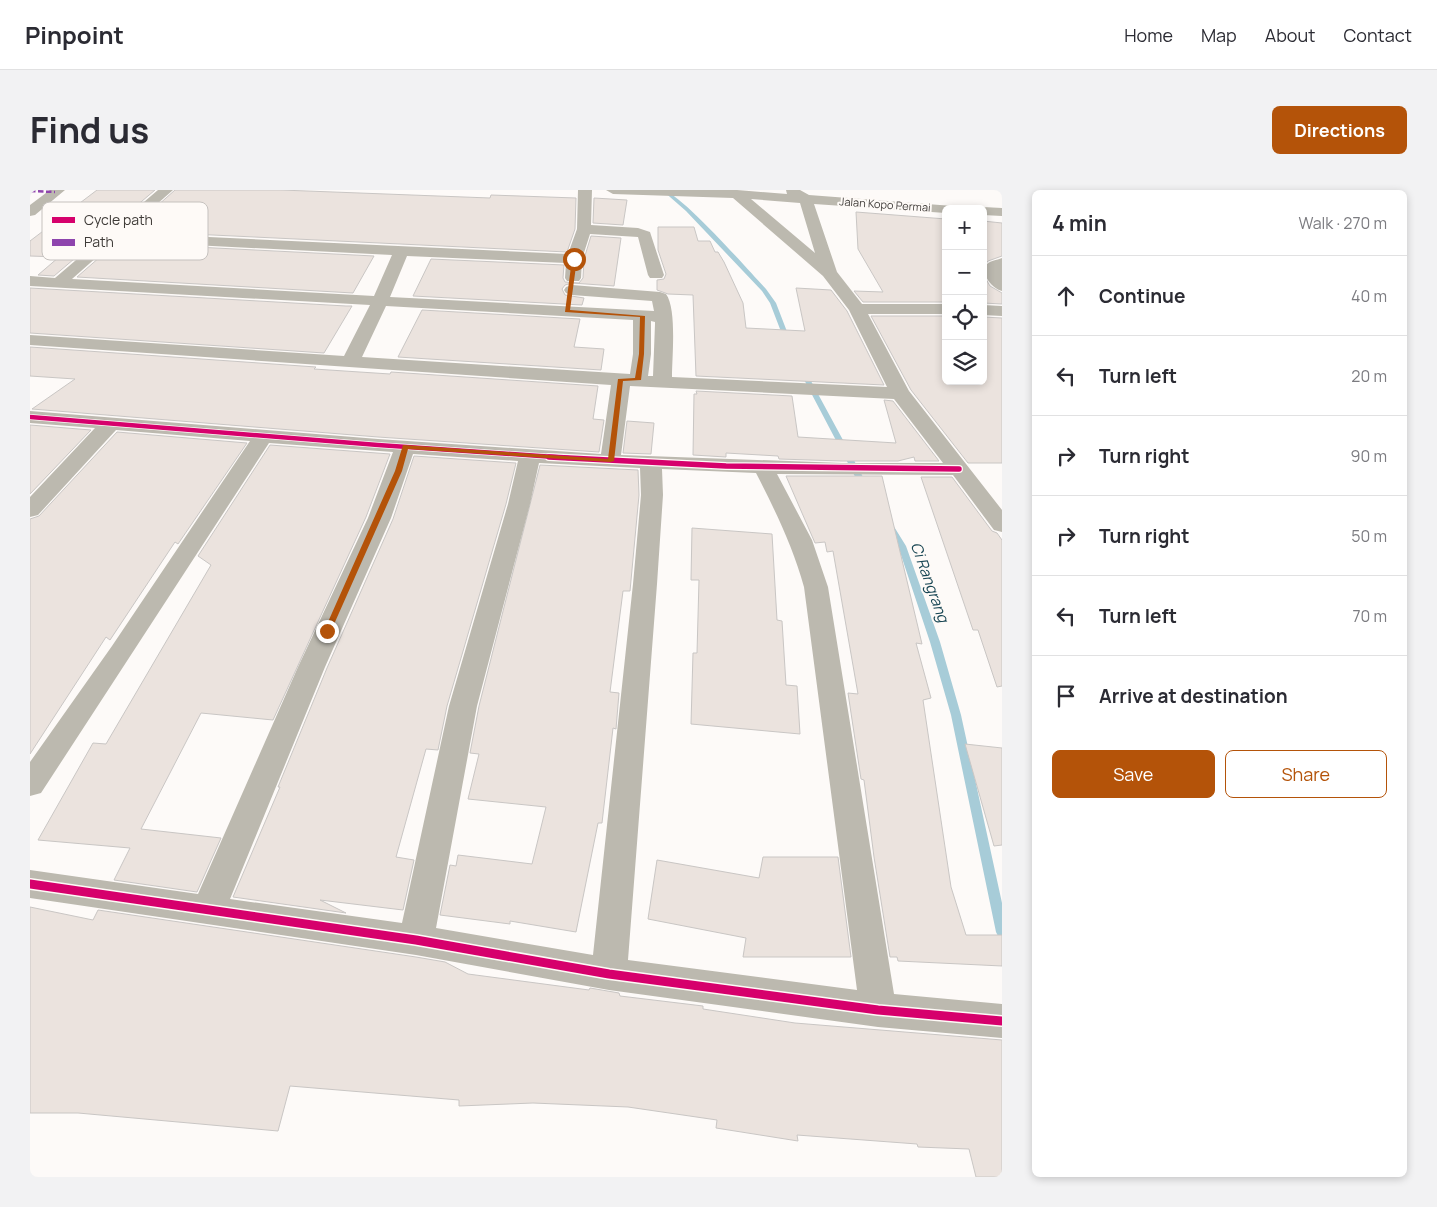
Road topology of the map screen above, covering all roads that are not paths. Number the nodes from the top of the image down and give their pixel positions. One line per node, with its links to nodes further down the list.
1 (58, 190): 10 (street)
2 (166, 190): 12 (street)
3 (585, 190): 17 (street)
4 (613, 190): 6 (street, Jalan Kopo Permai)
5 (822, 190): 9 (street)
6 (644, 191): 7 (street, Jalan Kopo Permai)
7 (682, 191): 8 (street, Jalan Kopo Permai)
8 (737, 194): 9 (street, Jalan Kopo Permai); 23 (street)
9 (798, 194): 13 (street, Jalan Kopo Permai); 23 (street)
10 (42, 202)
11 (42, 202): 14 (street)
12 (152, 202)
13 (944, 205)
14 (32, 210)
15 (987, 211): 16 (street)
16 (1002, 212)
17 (584, 229): 20 (street); 24 (street)
18 (208, 242): 19 (street)
19 (401, 251): 20 (street); 29 (street)
20 (574, 259): 28 (street)
21 (85, 260): 26 (street)
22 (1002, 264): 27 (street)
23 (829, 273): 30 (street)
24 (656, 274)
25 (30, 280): 26 (street)
26 (59, 282): 29 (street)
27 (1002, 286)
28 (572, 290): 33 (street); 36 (street)
29 (380, 301): 33 (street); 40 (street)
30 (857, 309): 31 (street); 43 (street)
31 (942, 309)
32 (987, 310): 34 (street)
33 (567, 311): 35 (street)
34 (1002, 311)
35 (642, 316): 36 (street); 38 (street)
36 (664, 317): 39 (street)
37 (30, 340): 40 (street)
38 (642, 354): 39 (street); 41 (street)
39 (662, 354): 42 (street)
40 (350, 362): 41 (street)
41 (629, 380): 42 (street); 49 (street)
42 (662, 382): 43 (street)
43 (900, 392): 52 (street)
44 (30, 417): 45 (street)
45 (111, 423): 46 (street); 53 (street)
46 (264, 435): 47 (street); 55 (street)
47 (405, 447): 48 (street); 57 (street)
48 (530, 456): 49 (street); 58 (street)
49 (610, 461): 50 (street)
50 (651, 464): 51 (street); 59 (street)
51 (763, 468): 52 (street); 60 (street)
52 (959, 469): 54 (street)
53 (30, 510)
54 (1002, 525)
55 (30, 784)
56 (30, 884): 57 (street)
57 (208, 911): 58 (street)
58 (416, 940): 59 (street)
59 (608, 974): 60 (street)
60 (878, 1010): 61 (street)
61 (1001, 1021)

